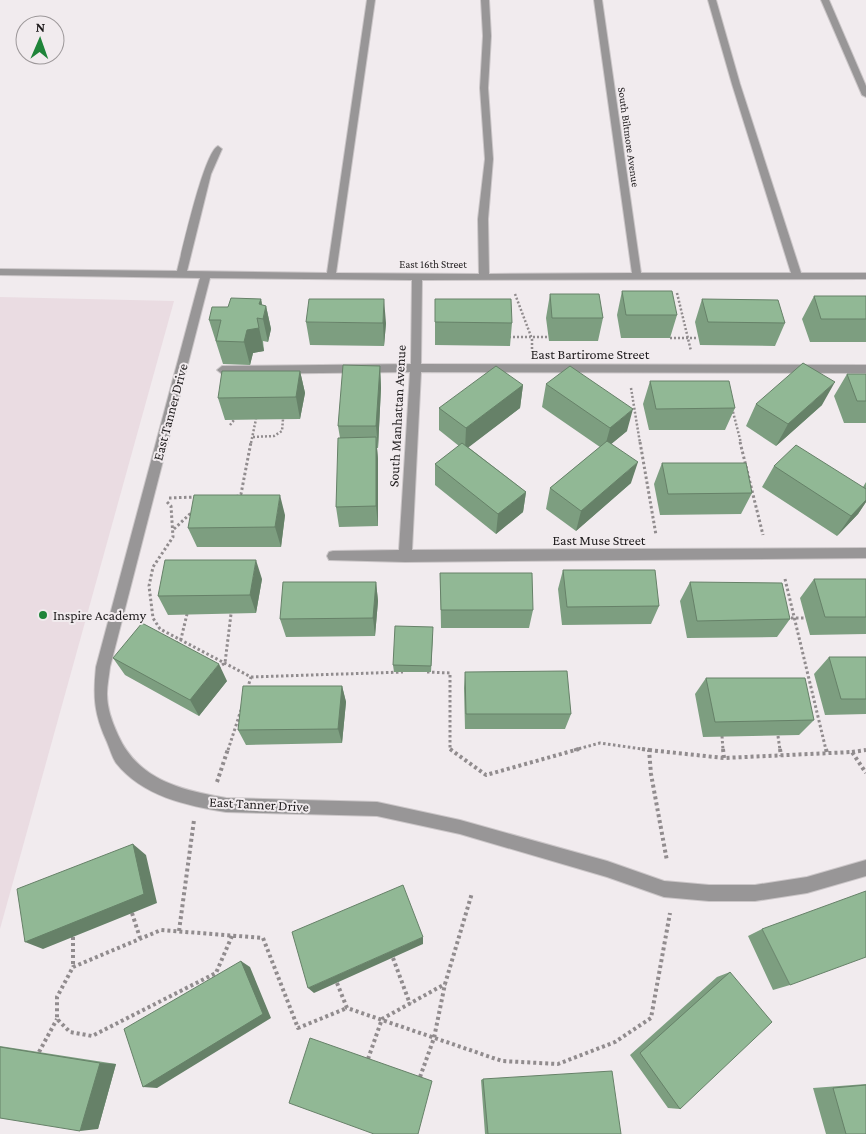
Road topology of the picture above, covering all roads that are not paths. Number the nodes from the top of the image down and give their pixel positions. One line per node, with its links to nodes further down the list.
1 (371, 0): 11 (street)
2 (485, 0): 15 (street)
3 (598, 0): 16 (street, South Biltmore Avenue)
4 (712, 0): 12 (street)
5 (825, 0): 6 (street)
6 (866, 95)
7 (218, 149): 9 (street)
8 (0, 272): 9 (street, East 16th Street)
9 (181, 275): 10 (street, East 16th Street)
10 (206, 275): 11 (street, East 16th Street); 23 (street, East Tanner Drive)
11 (331, 276): 14 (street, East 16th Street)
12 (797, 276): 13 (street, East 16th Street); 16 (street, East 16th Street)
13 (866, 276)
14 (417, 277): 15 (street, East 16th Street); 17 (street, South Manhattan Avenue)
15 (484, 277): 16 (street, East 16th Street)
16 (637, 277)
17 (416, 368): 18 (street, East Bartirome Street); 19 (street, East Bartirome Street); 22 (street, South Manhattan Avenue)
18 (866, 369)
19 (222, 370)
20 (866, 554): 22 (street, East Muse Street)
21 (333, 556): 22 (street, East Muse Street)
22 (405, 557)
23 (866, 868)

